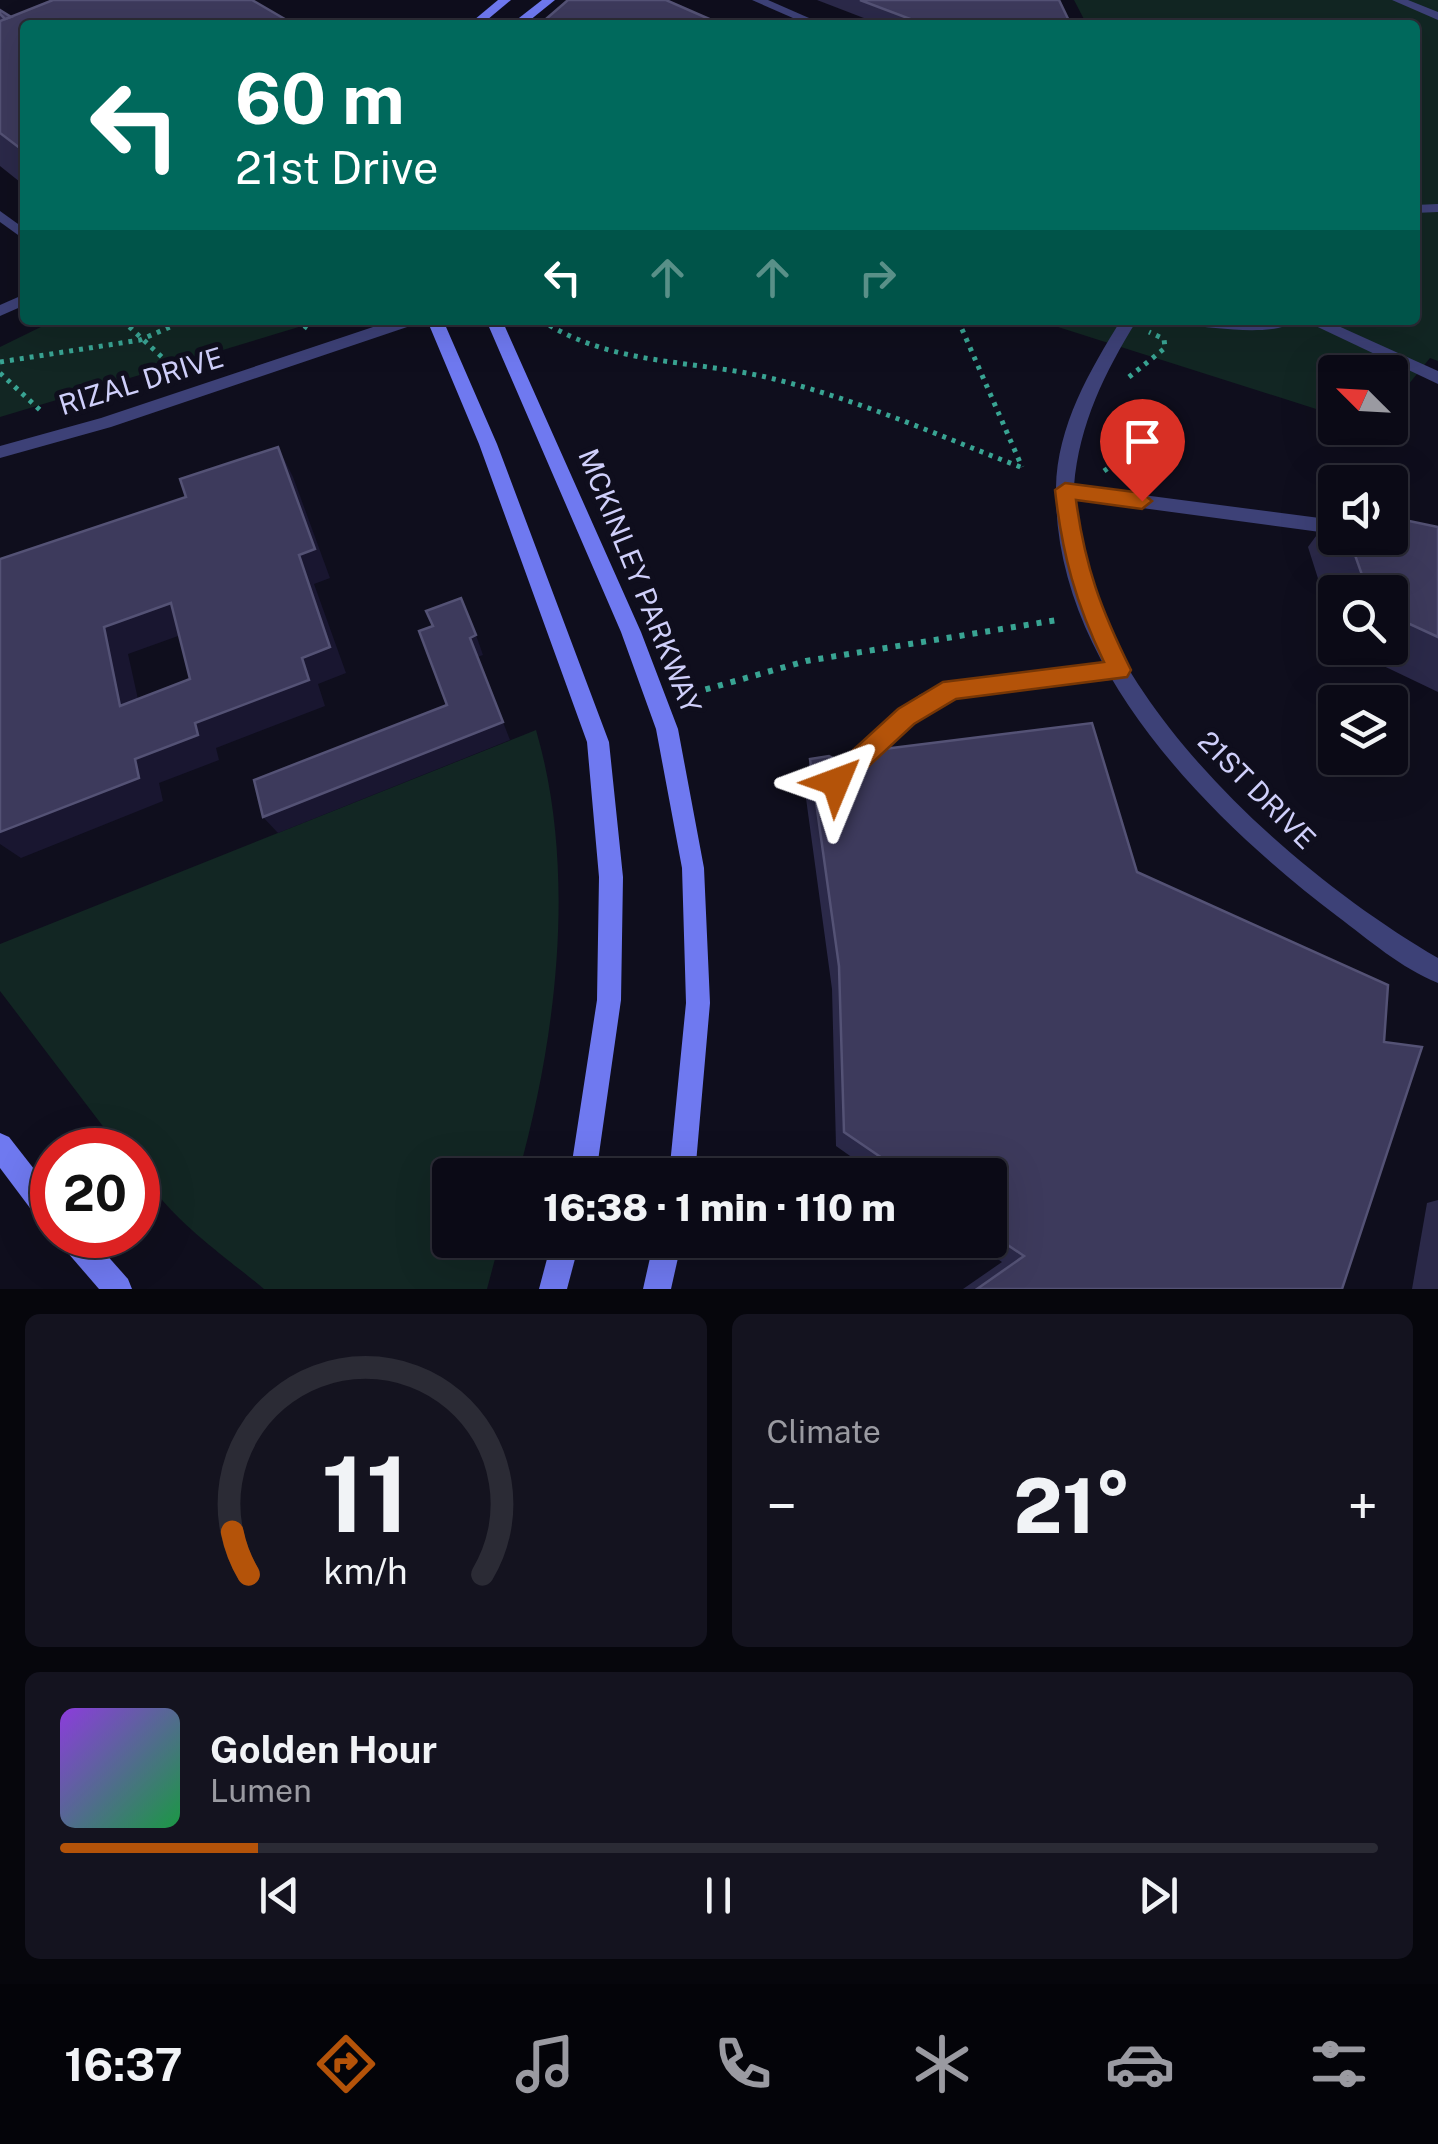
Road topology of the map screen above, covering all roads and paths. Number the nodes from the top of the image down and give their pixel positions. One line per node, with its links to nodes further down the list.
1 (504, 0): 6 (main road)
2 (549, 0): 7 (main road)
3 (758, 0): 8 (street)
4 (1398, 0): 5 (street)
5 (1438, 16)
6 (480, 20)
7 (523, 20)
8 (807, 20)
9 (0, 215): 10 (street)
10 (20, 232)
11 (128, 325): 23 (path)
12 (176, 325): 23 (path)
13 (303, 325): 22 (path)
14 (395, 325): 31 (street, RIZAL DRIVE)
15 (437, 325): 40 (main road)
16 (496, 325): 41 (main road, MCKINLEY PARKWAY)
17 (550, 325): 18 (path)
18 (960, 325)
19 (1125, 325): 32 (street, 21ST DRIVE)
20 (1133, 325): 28 (path)
21 (1322, 325): 27 (street)
22 (310, 330)
23 (145, 340): 24 (path); 26 (path)
24 (0, 362)
25 (0, 372): 29 (path)
26 (178, 372)
27 (1438, 378)
28 (1126, 380)
29 (41, 411)
30 (1107, 420): 32 (path)
31 (0, 452)
32 (1066, 480): 33 (street); 35 (street, 21ST DRIVE)
33 (1318, 525)
34 (1057, 620): 36 (path)
35 (1119, 670): 37 (street); 38 (street, 21ST DRIVE)
36 (693, 693)
37 (836, 782)
38 (1438, 971)
39 (0, 1146): 42 (main road)
40 (586, 1158)
41 (684, 1158)
42 (30, 1185)
43 (90, 1258): 46 (main road)
44 (561, 1258): 47 (main road)
45 (664, 1258): 48 (main road)
46 (118, 1289)
47 (552, 1289)
48 (658, 1289)

